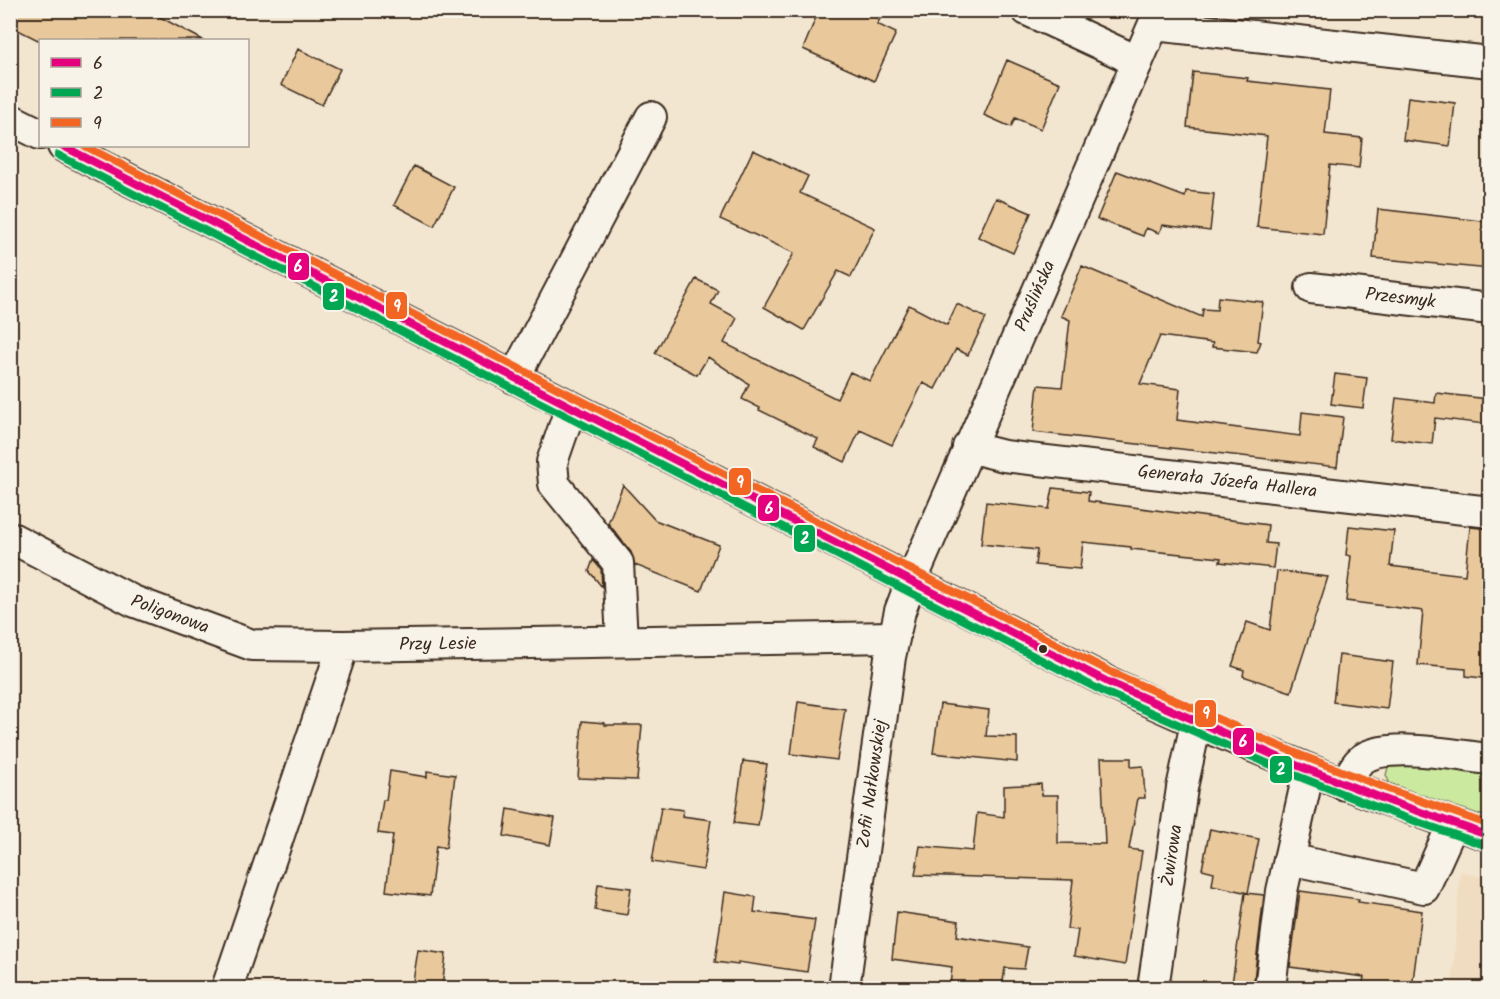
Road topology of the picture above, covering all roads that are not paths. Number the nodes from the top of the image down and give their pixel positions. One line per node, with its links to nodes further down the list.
1 (1027, 10): 4 (street)
2 (1157, 18): 3 (street); 4 (street, Pruślińska)
3 (1490, 62)
4 (1137, 63): 13 (street, Pruślińska)
5 (651, 117): 11 (street)
6 (10, 119): 7 (street)
7 (39, 134)
8 (65, 147): 11 (street)
9 (1311, 288): 10 (street, Przesmyk)
10 (1490, 309)
11 (514, 378): 12 (street)
12 (571, 407): 16 (street); 18 (street)
13 (968, 447): 14 (street, Generała Józefa Hallera); 16 (street, Pruślińska)
14 (1490, 512)
15 (10, 537): 19 (street, Poligonowa)
16 (911, 582): 17 (street, Zofii Nałkowskiej); 20 (street)
17 (894, 637): 18 (street, Przy Lesie); 28 (street, Zofii Nałkowskiej)
18 (622, 641): 19 (street, Przy Lesie)
19 (343, 646): 27 (street)
20 (1196, 723): 22 (street); 29 (street, Żwirowa)
21 (1490, 759): 23 (street)
22 (1309, 770): 23 (street); 26 (street)
23 (1345, 785): 24 (street)
24 (1453, 824): 25 (street); 26 (street)
25 (1490, 836)
26 (1289, 860): 30 (street)
27 (227, 988)
28 (844, 988)
29 (1153, 988)
30 (1270, 988)

